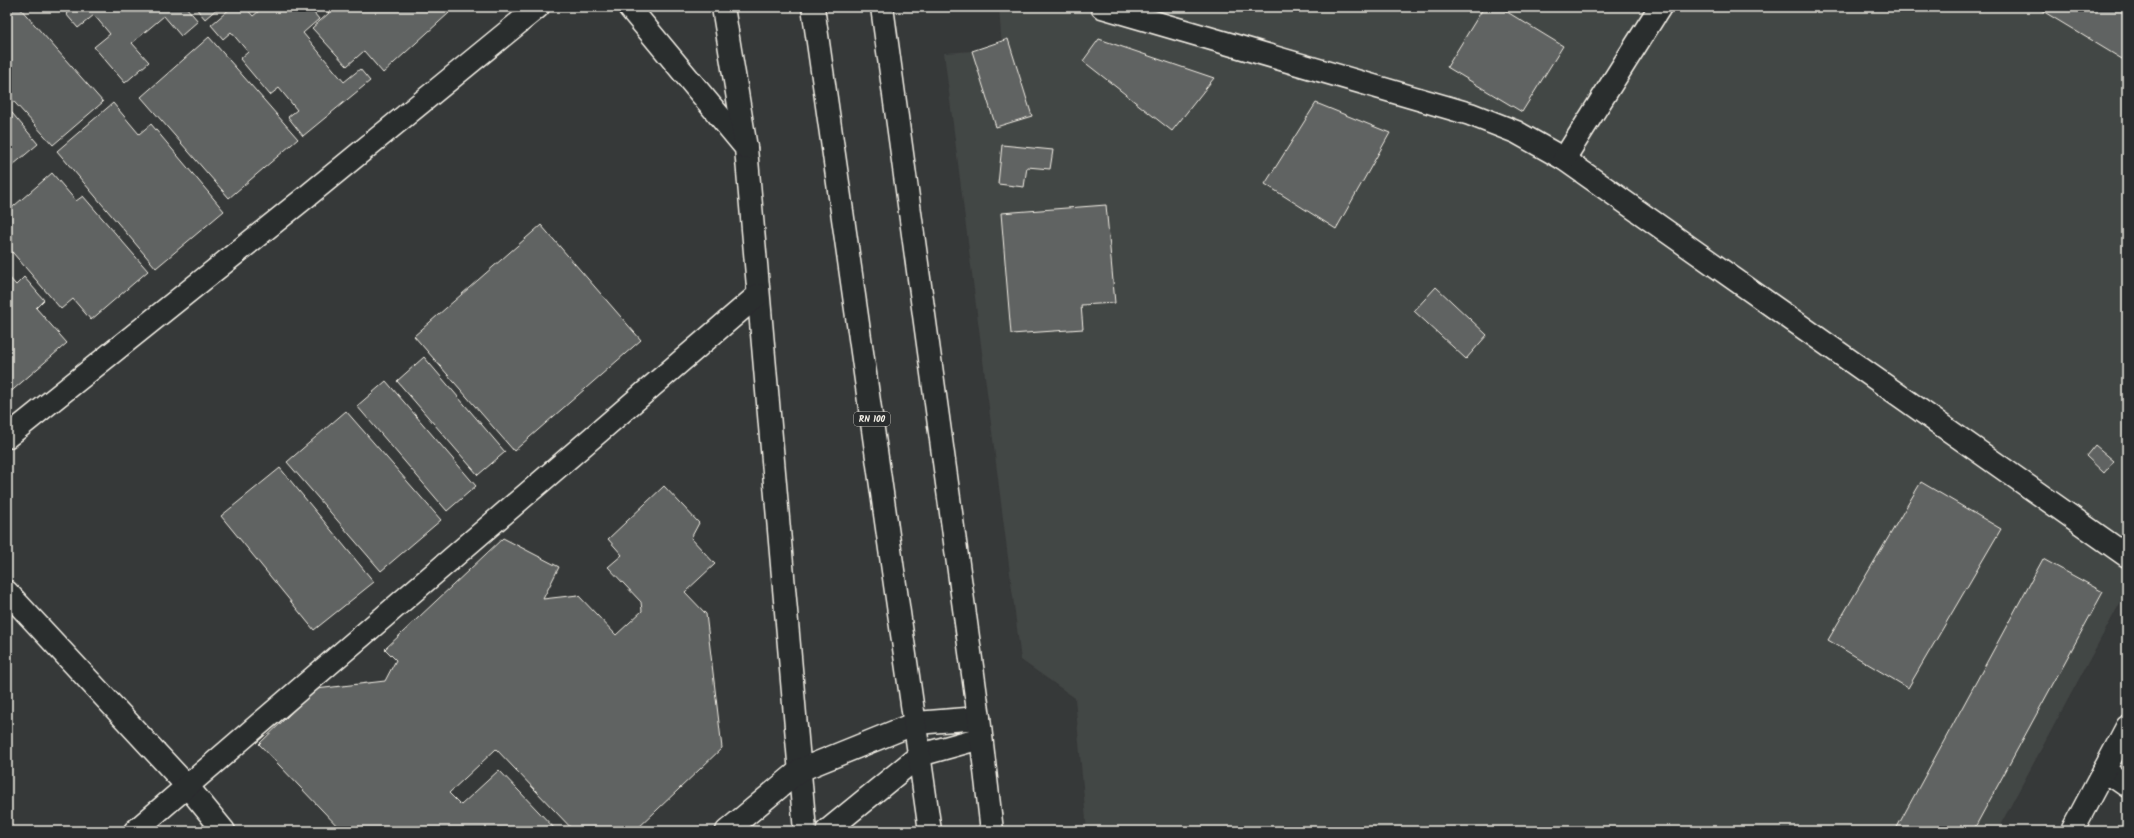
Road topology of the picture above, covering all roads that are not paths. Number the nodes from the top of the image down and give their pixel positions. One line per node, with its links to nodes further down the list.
1 (538, 7): 11 (main road)
2 (629, 7): 8 (main road)
3 (723, 7): 8 (main road)
4 (813, 7): 14 (main road, RN 100)
5 (882, 7): 16 (main road)
6 (1102, 7): 9 (main road)
7 (1660, 7): 9 (main road)
8 (746, 148): 10 (main road)
9 (1564, 158): 12 (main road)
10 (758, 295): 18 (main road); 21 (main road)
11 (7, 437)
12 (2127, 556)
13 (7, 592): 21 (main road)
14 (916, 723): 16 (main road); 17 (main road, RN 100); 18 (main road)
15 (2127, 726): 19 (main road)
16 (980, 728): 17 (main road); 28 (main road)
17 (920, 755): 26 (main road); 27 (main road, RN 100)
18 (800, 770): 24 (main road); 25 (main road)
19 (2104, 770): 20 (main road); 29 (main road)
20 (2127, 786)
21 (188, 787): 22 (main road); 23 (main road)
22 (136, 831)
23 (224, 831)
24 (727, 831)
25 (805, 831)
26 (827, 831)
27 (930, 831)
28 (992, 831)
29 (2072, 831)

